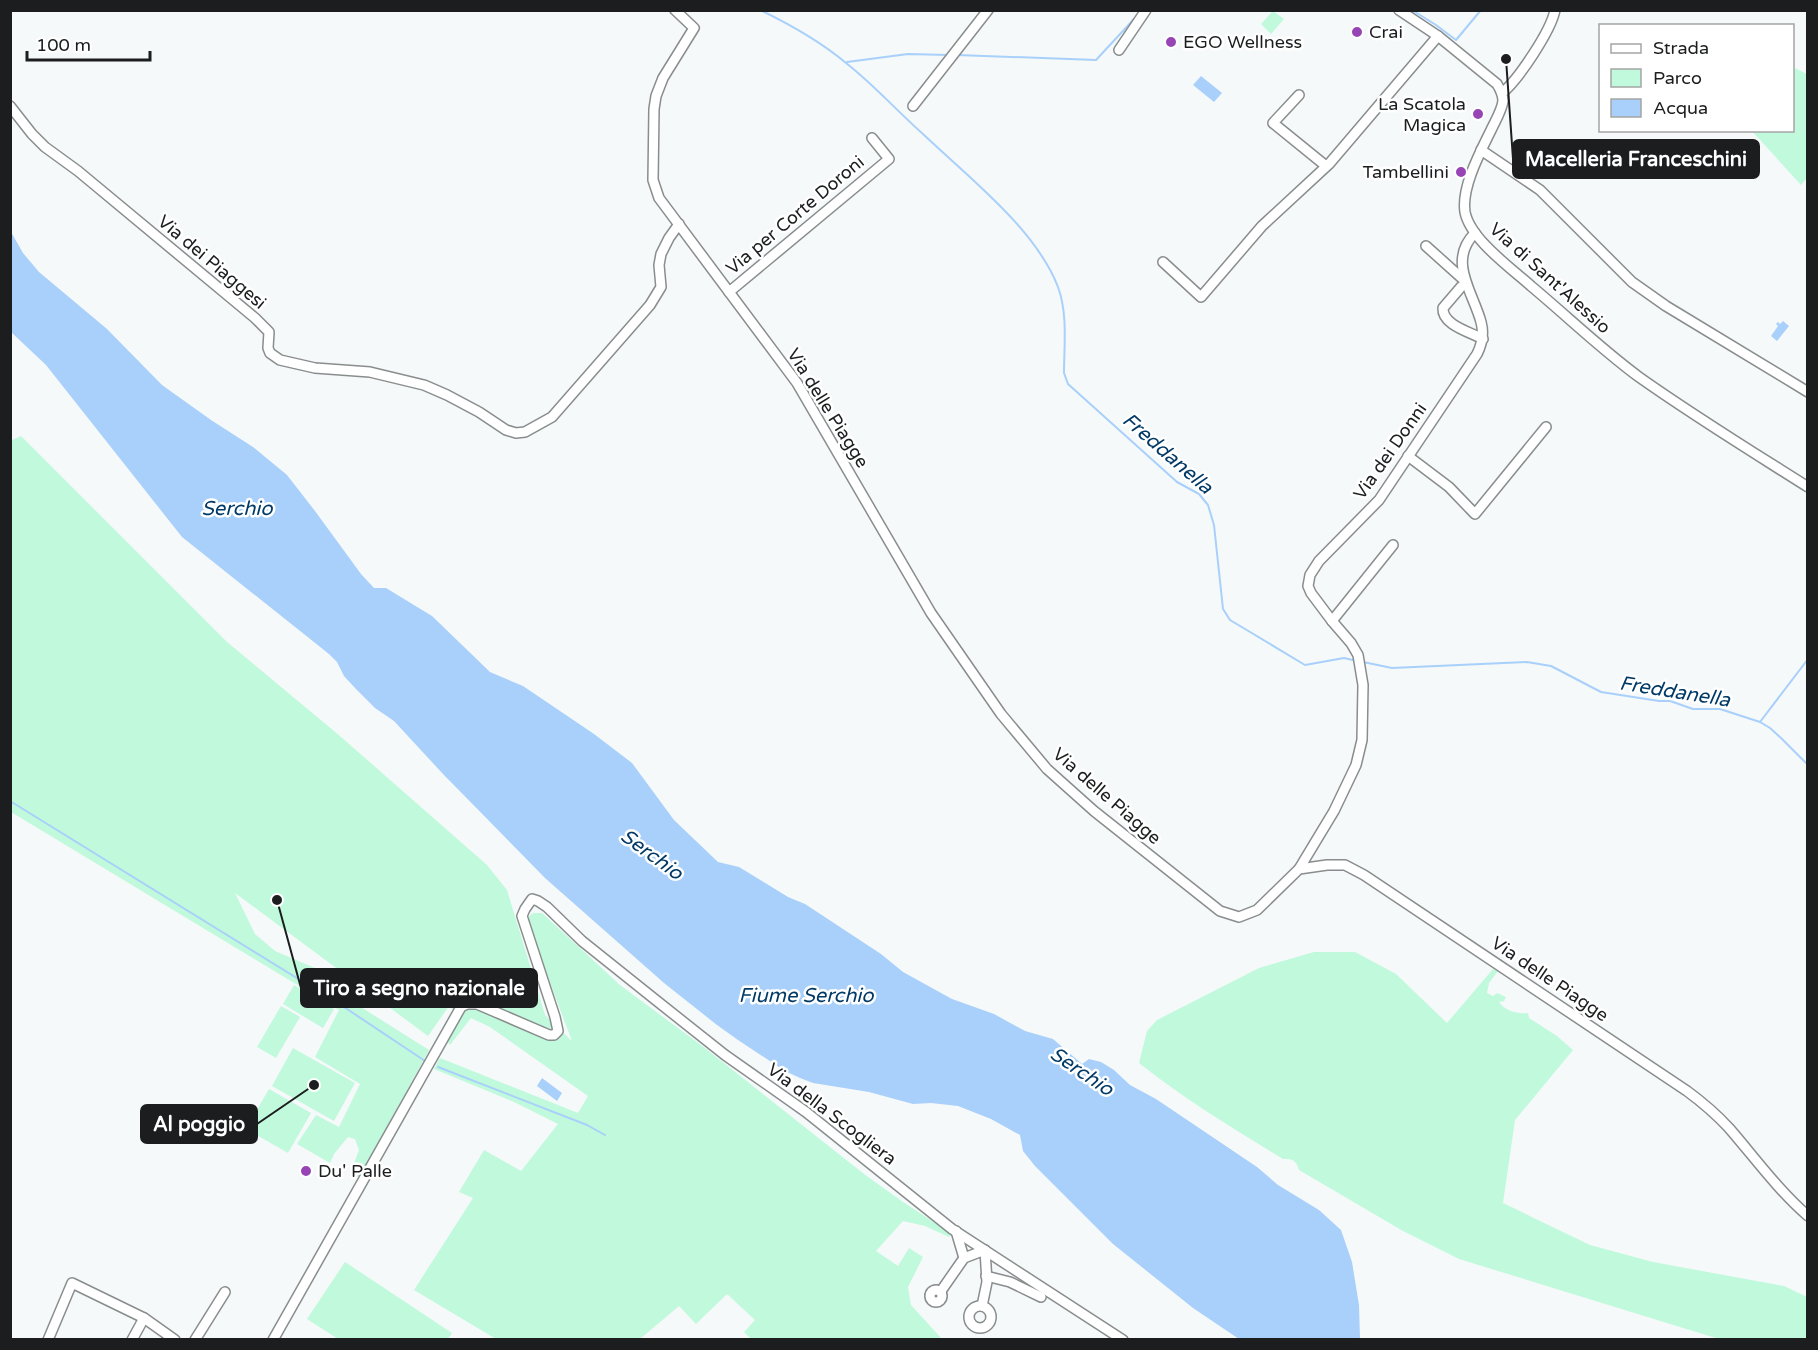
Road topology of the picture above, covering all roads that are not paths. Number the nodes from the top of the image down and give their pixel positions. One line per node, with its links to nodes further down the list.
1 (675, 10): 15 (street, Via delle Piagge)
2 (988, 10): 11 (street)
3 (1146, 10): 7 (street)
4 (1399, 10): 6 (street)
5 (1555, 10): 8 (street)
6 (1438, 36): 8 (street); 14 (street)
7 (1119, 50)
8 (1502, 93): 13 (street, Via di Sant'Alessio)
9 (1299, 95): 14 (street)
10 (10, 106): 15 (street, Via dei Piaggesi)
11 (913, 106)
12 (872, 138): 20 (street, Via per Corte Doroni)
13 (1481, 150): 16 (street, Via di Sant'Alessio); 22 (street)
14 (1326, 166): 18 (street)
15 (679, 224): 20 (street, Via delle Piagge)
16 (1475, 233): 19 (street); 25 (street, Via di Sant'Alessio)
17 (1425, 246): 19 (street)
18 (1163, 262)
19 (1465, 282): 21 (street); 21 (street)
20 (729, 292): 28 (street, Via delle Piagge)
21 (1483, 339): 24 (street, Via dei Donni)
22 (1808, 392)
23 (1546, 427): 24 (street)
24 (1408, 456): 27 (street, Via dei Donni)
25 (1808, 487)
26 (1393, 545): 27 (street)
27 (1332, 621): 28 (street, Via dei Donni)
28 (1299, 868): 29 (street, Via delle Piagge)
29 (1808, 1216)
30 (956, 1231): 31 (street, Via della Scogliera); 32 (street); 44 (street, Via della Scogliera)
31 (985, 1250): 32 (street); 33 (street); 45 (street, Via della Scogliera)
32 (969, 1256): 33 (street); 35 (street)
33 (985, 1263): 34 (street)
34 (986, 1276): 37 (street); 38 (street)
35 (941, 1291)
36 (225, 1292): 43 (street)
37 (1041, 1298)
38 (982, 1306)
39 (144, 1318): 40 (street); 41 (street); 42 (street)
40 (48, 1340)
41 (132, 1340)
42 (174, 1340)
43 (195, 1340)
44 (273, 1340)
45 (1123, 1340)

